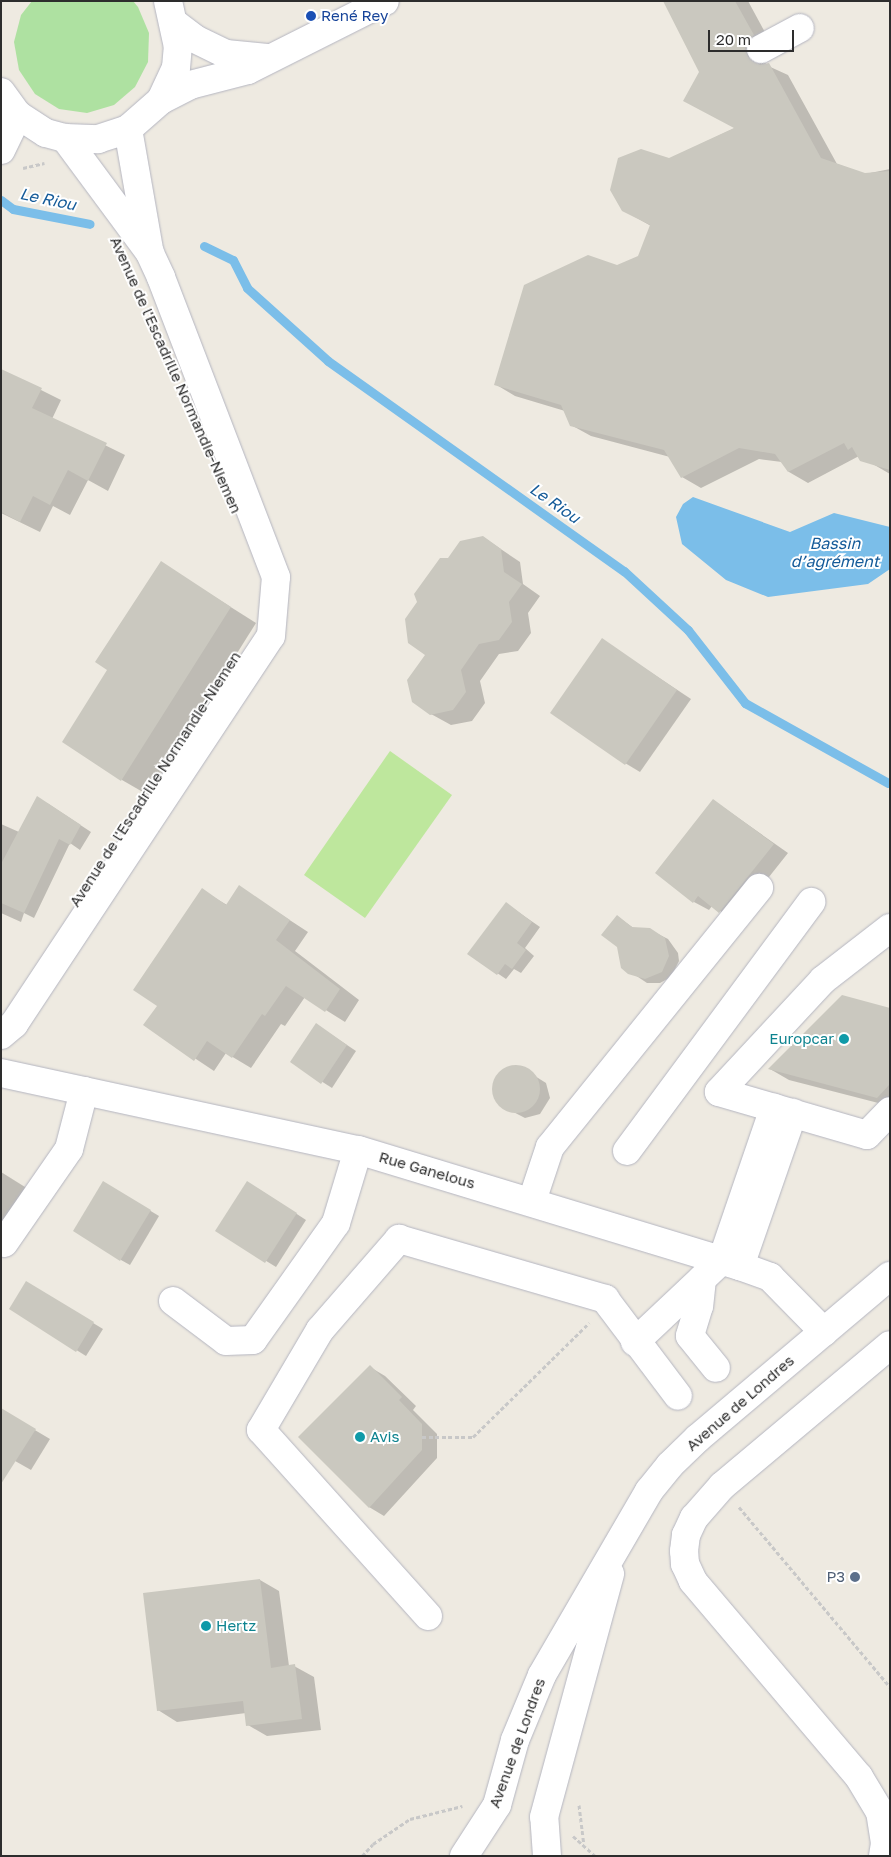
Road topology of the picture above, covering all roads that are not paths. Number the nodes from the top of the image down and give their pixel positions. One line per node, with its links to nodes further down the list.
1 (385, 1): 5 (street)
2 (171, 12): 5 (street); 7 (street)
3 (800, 28): 4 (street)
4 (761, 49)
5 (268, 58): 7 (street)
6 (1, 92): 8 (street)
7 (161, 100): 9 (street)
8 (18, 114): 10 (street); 11 (street)
9 (128, 129): 10 (street); 12 (street, Avenue de l'Escadrille Normandie-Niemen)
10 (65, 138): 12 (street, Avenue de l'Escadrille Normandie-Niemen)
11 (1, 150)
12 (150, 253): 16 (street, Avenue de l'Escadrille Normandie-Niemen)
13 (759, 888): 25 (street)
14 (811, 902): 17 (street)
15 (890, 928): 18 (street)
16 (1, 1035)
17 (697, 1056): 18 (street); 24 (street)
18 (738, 1071): 21 (street)
19 (1, 1073): 20 (street, Rue Ganelous)
20 (84, 1091): 23 (street, Rue Ganelous); 26 (street)
21 (784, 1110): 22 (street); 27 (street)
22 (890, 1112)
23 (358, 1150): 25 (street, Rue Ganelous); 30 (street)
24 (627, 1151)
25 (532, 1201): 27 (street, Rue Ganelous)
26 (4, 1243)
27 (731, 1263): 29 (street); 31 (street, Rue Ganelous)
28 (890, 1276): 31 (street, Avenue de Londres)
29 (702, 1279): 32 (street); 34 (street)
30 (173, 1301)
31 (824, 1332): 36 (street, Avenue de Londres)
32 (635, 1342): 35 (street); 37 (street)
33 (890, 1345): 41 (street)
34 (716, 1368)
35 (678, 1396)
36 (615, 1552): 38 (street, Avenue de Londres); 40 (street, Avenue de Londres)
37 (428, 1616)
38 (464, 1856): 39 (street)
39 (490, 1856)
40 (547, 1856)
41 (883, 1856)

